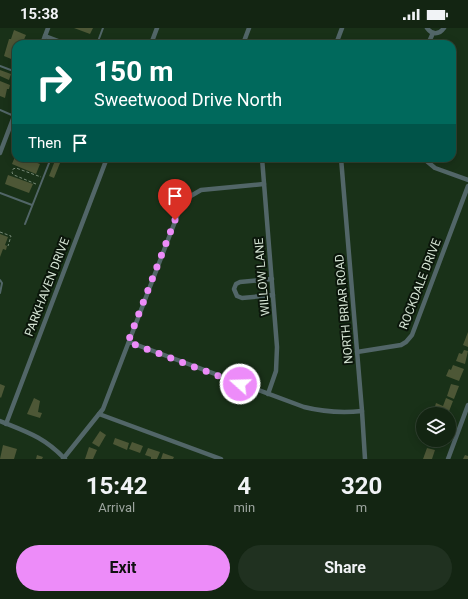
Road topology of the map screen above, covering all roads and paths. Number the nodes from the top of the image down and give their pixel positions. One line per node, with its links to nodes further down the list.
1 (48, 28): 9 (street)
2 (103, 28): 12 (lane)
3 (157, 28): 13 (street)
4 (249, 28): 14 (street)
5 (342, 28): 15 (street)
6 (427, 28): 8 (street)
7 (444, 28): 8 (street)
8 (433, 33): 16 (street)
9 (45, 36): 10 (street); 11 (street)
10 (44, 40)
11 (56, 40)
12 (98, 40)
13 (152, 40)
14 (244, 40)
15 (338, 40)
16 (430, 40)
17 (0, 66): 18 (lane)
18 (12, 70)
19 (0, 110): 20 (lane)
20 (12, 113)
21 (12, 122): 22 (street)
22 (0, 153)
23 (49, 162): 28 (lane)
24 (105, 162): 49 (street, PARKHAVEN DRIVE)
25 (262, 162): 30 (street, WILLOW LANE)
26 (341, 162): 43 (street, NORTH BRIAR ROAD)
27 (427, 162): 29 (street)
28 (43, 178): 31 (lane); 31 (path)
29 (468, 180)
30 (264, 184): 38 (street, WILLOW LANE); 42 (street)
31 (40, 186): 34 (lane)
32 (468, 186): 43 (street, ROCKDALE DRIVE)
33 (0, 193): 34 (lane)
34 (32, 205): 35 (lane)
35 (25, 224)
36 (0, 232): 37 (path)
37 (8, 246)
38 (272, 279): 41 (street, WILLOW LANE); 41 (street)
39 (0, 280): 40 (lane)
40 (0, 293)
41 (273, 295): 44 (street, WILLOW LANE)
42 (128, 342): 44 (street); 47 (street)
43 (357, 352): 46 (street, NORTH BRIAR ROAD)
44 (268, 394): 46 (street)
45 (468, 405): 53 (street)
46 (362, 411): 52 (street, NORTH BRIAR ROAD)
47 (99, 414): 50 (street); 51 (street)
48 (0, 422): 49 (street)
49 (6, 424): 50 (street)
50 (64, 459)
51 (221, 459)
52 (365, 459)
53 (448, 459)

